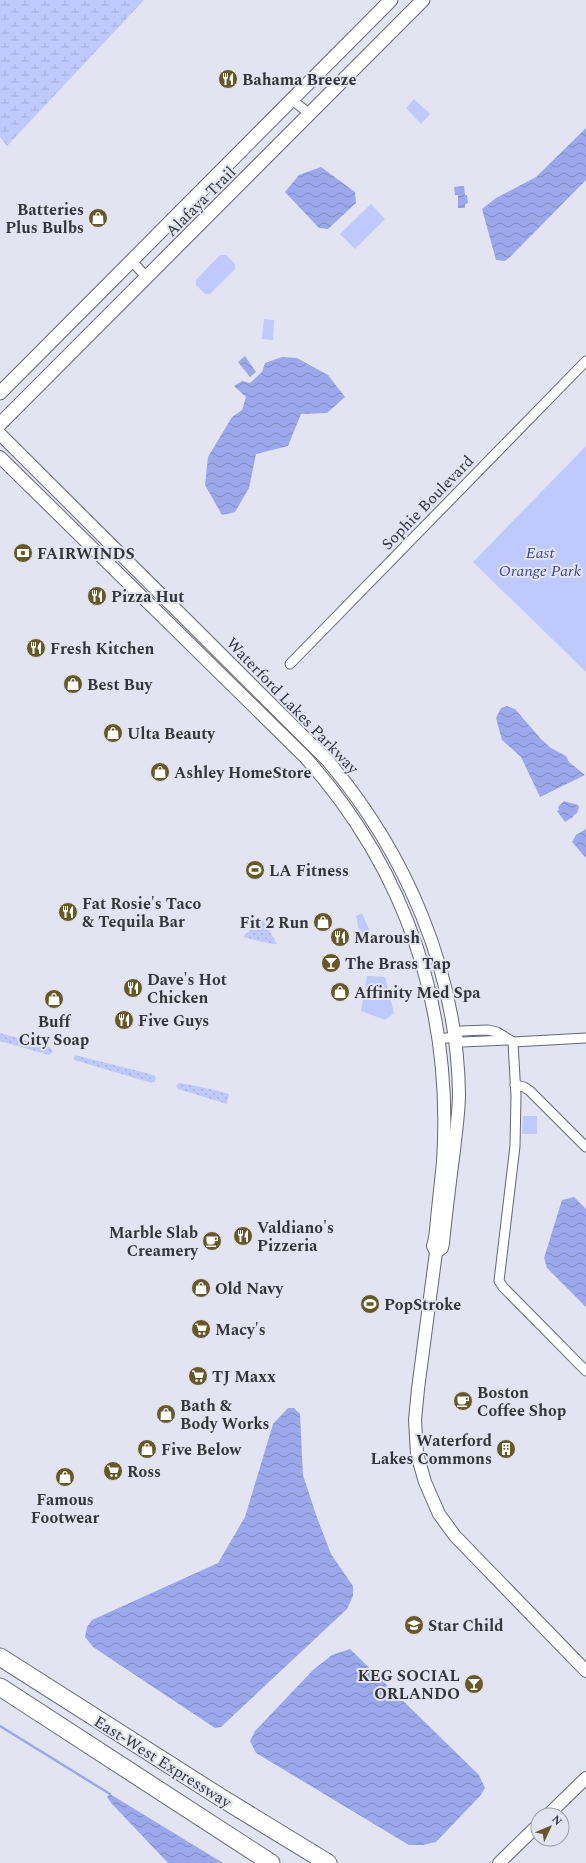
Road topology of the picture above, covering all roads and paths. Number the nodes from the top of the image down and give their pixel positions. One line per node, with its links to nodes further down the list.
1 (391, 0): 3 (main road, Alafaya Trail)
2 (423, 0): 4 (main road, Alafaya Trail)
3 (292, 100): 4 (street); 5 (main road, Alafaya Trail)
4 (310, 114): 6 (main road, Alafaya Trail)
5 (132, 261): 6 (street); 8 (main road, Alafaya Trail)
6 (147, 278): 9 (main road, Alafaya Trail)
7 (586, 360): 14 (street, Sophie Boulevard)
8 (0, 393)
9 (0, 424)
10 (0, 434): 13 (street, Waterford Lakes Parkway)
11 (0, 457): 12 (street, Waterford Lakes Parkway)
12 (86, 540): 13 (street); 16 (street, Waterford Lakes Parkway)
13 (162, 595): 15 (street, Waterford Lakes Parkway)
14 (290, 664)
15 (389, 846): 16 (street); 17 (street, Waterford Lakes Parkway)
16 (376, 854): 18 (street, Waterford Lakes Parkway)
17 (454, 1038): 18 (street); 20 (street); 23 (street, Waterford Lakes Parkway)
18 (439, 1039): 23 (street, Waterford Lakes Parkway)
19 (585, 1040): 20 (street)
20 (511, 1041): 21 (street)
21 (515, 1085): 22 (street); 24 (street)
22 (586, 1147)
23 (436, 1252): 26 (street, Waterford Lakes Parkway)
24 (586, 1371)
25 (0, 1657): 32 (highway, East-West Expressway)
26 (586, 1671)
27 (0, 1687): 31 (highway, East-West Expressway)
28 (586, 1778): 29 (street)
29 (556, 1807)
30 (530, 1833): 33 (street)
31 (271, 1863)
32 (328, 1863)
33 (499, 1863)

